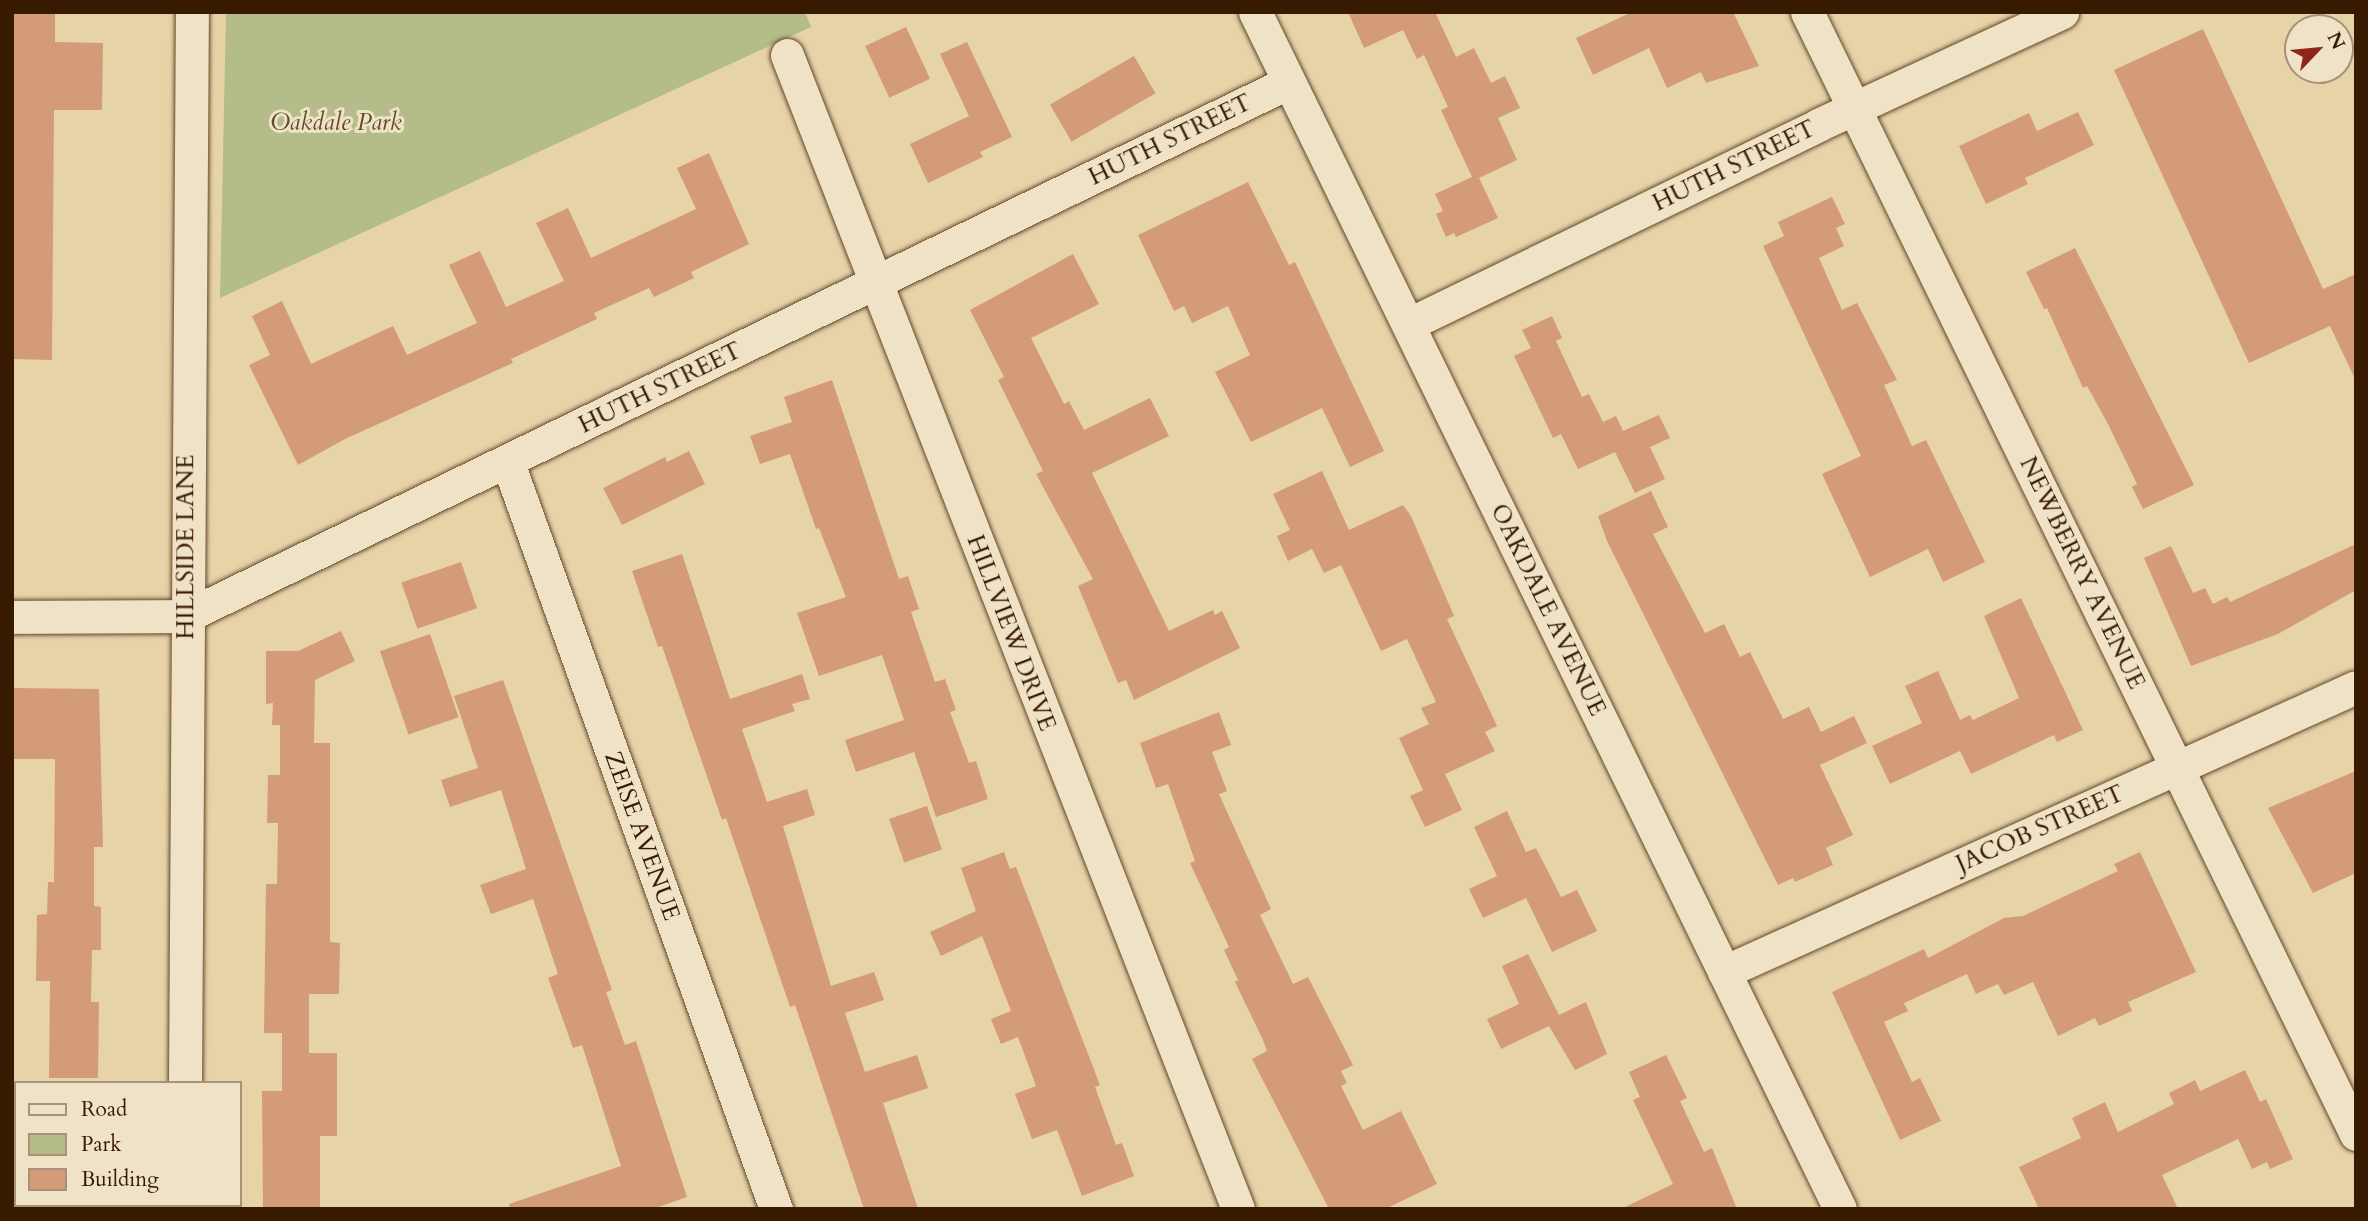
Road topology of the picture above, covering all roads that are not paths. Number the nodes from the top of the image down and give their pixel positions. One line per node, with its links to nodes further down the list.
1 (192, 12): 11 (street, HILLSIDE LANE)
2 (1255, 12): 6 (street, OAKDALE AVENUE)
3 (1807, 12): 7 (street, NEWBERRY AVENUE)
4 (2062, 12): 7 (street, HUTH STREET)
5 (786, 55): 8 (street, HILLVIEW DRIVE)
6 (1289, 82): 8 (street, HUTH STREET); 9 (street, OAKDALE AVENUE)
7 (1854, 108): 9 (street, HUTH STREET); 14 (street, NEWBERRY AVENUE)
8 (874, 284): 10 (street, HUTH STREET); 19 (street, HILLVIEW DRIVE)
9 (1409, 324): 15 (street, OAKDALE AVENUE)
10 (508, 463): 11 (street, HUTH STREET); 18 (street, ZEISE AVENUE)
11 (186, 616): 12 (street, HUTH STREET); 16 (street, HILLSIDE LANE)
12 (12, 617)
13 (2356, 687): 14 (street, JACOB STREET)
14 (2177, 768): 15 (street, JACOB STREET); 17 (street, NEWBERRY AVENUE)
15 (1724, 972): 20 (street, OAKDALE AVENUE)
16 (185, 1081)
17 (2356, 1134)
18 (776, 1209)
19 (1238, 1209)
20 (1840, 1209)

